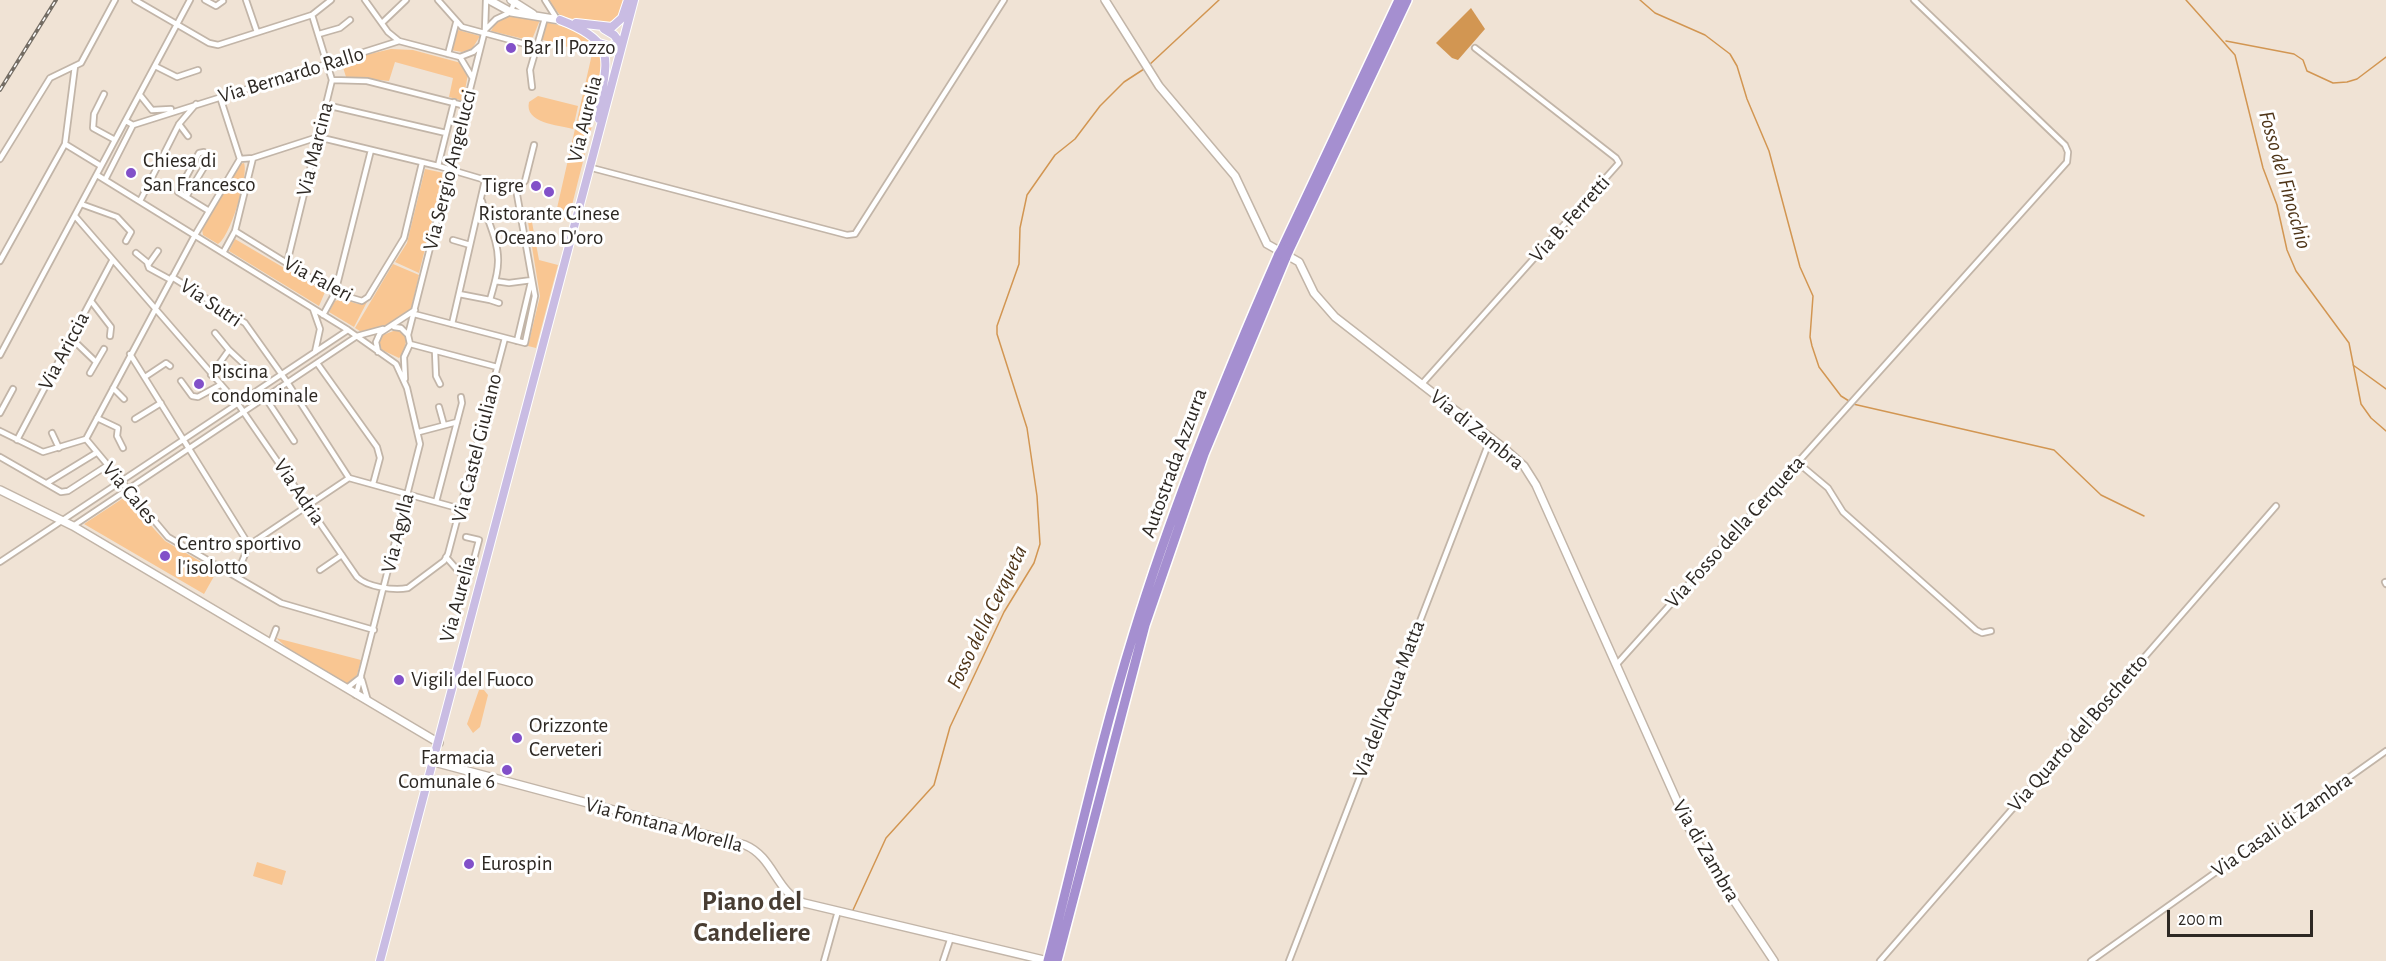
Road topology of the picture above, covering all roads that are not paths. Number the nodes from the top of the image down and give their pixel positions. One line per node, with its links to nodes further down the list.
1 (115, 0): 41 (street)
2 (135, 0): 27 (street)
3 (190, 0): 27 (street)
4 (205, 0): 18 (street)
5 (246, 0): 29 (street)
6 (331, 0): 21 (street)
7 (365, 0): 25 (street)
8 (406, 0): 25 (street)
9 (438, 0): 26 (street)
10 (488, 0): 20 (street); 30 (street, Via Sergio Angelucci)
11 (545, 0): 24 (street)
12 (631, 0): 28 (main road); 34 (main road, Via Aurelia); 65 (main road, Via Aurelia)
13 (1004, 0): 73 (street)
14 (1105, 0): 145 (street, Via di Zambra)
15 (1399, 0): 94 (highway, Autostrada Azzurra)
16 (1407, 0): 94 (highway, Autostrada Azzurra)
17 (1914, 0): 174 (street, Via Fosso della Cerqueta)
18 (223, 1)
19 (513, 1): 20 (street); 22 (street)
20 (511, 12): 22 (street); 30 (street)
21 (312, 15): 29 (street); 31 (street, Via Marcina)
22 (541, 17): 24 (street); 36 (street)
23 (350, 20): 31 (street)
24 (558, 20): 28 (main road); 33 (main road)
25 (382, 23): 32 (street)
26 (456, 23): 30 (street); 38 (street)
27 (177, 25): 29 (street); 42 (street)
28 (600, 28): 34 (main road)
29 (257, 32)
30 (485, 32): 35 (street, Via Sergio Angelucci); 36 (street)
31 (319, 34): 40 (street, Via Marcina)
32 (399, 41): 38 (street); 40 (street, Via Bernardo Rallo)
33 (598, 42): 34 (main road); 55 (main road)
34 (620, 43): 55 (main road, Via Aurelia); 65 (main road)
35 (481, 45): 39 (street); 44 (street, Via Sergio Angelucci)
36 (536, 47): 46 (street)
37 (1475, 48): 145 (street, Via B. Ferretti)
38 (448, 54): 39 (street)
39 (460, 57): 44 (street)
40 (327, 62): 45 (street, Via Marcina); 49 (street, Via Bernardo Rallo)
41 (75, 66): 63 (street); 68 (street)
42 (155, 66): 43 (street); 48 (street)
43 (198, 70)
44 (473, 78): 53 (street, Via Sergio Angelucci)
45 (332, 80): 50 (street); 52 (street, Via Marcina)
46 (532, 87)
47 (104, 94): 62 (street)
48 (140, 95): 54 (street, Via Bernardo Rallo); 56 (street)
49 (220, 97): 51 (street, Via Bernardo Rallo); 69 (street)
50 (454, 102): 53 (street); 59 (street)
51 (196, 104): 54 (street, Via Bernardo Rallo); 57 (street)
52 (326, 105): 59 (street); 61 (street, Via Marcina)
53 (466, 106): 74 (street, Via Sergio Angelucci)
54 (182, 108): 58 (street, Via Bernardo Rallo)
55 (599, 118): 90 (main road, Via Aurelia)
56 (126, 121): 58 (street); 62 (street)
57 (178, 124): 60 (street); 81 (street)
58 (133, 125): 76 (street)
59 (446, 133): 72 (street)
60 (188, 136)
61 (318, 137): 66 (street); 67 (street); 97 (street, Via Marcina)
62 (115, 140): 71 (street)
63 (65, 144): 71 (street); 95 (street)
64 (534, 145): 78 (street)
65 (597, 145): 73 (main road, Via Aurelia)
66 (371, 150): 70 (street); 102 (street)
67 (253, 158): 69 (street); 85 (street)
68 (0, 159)
69 (240, 159): 83 (street)
70 (422, 163): 72 (street); 102 (street, Via Faleri)
71 (101, 166): 75 (street)
72 (438, 166): 74 (street)
73 (592, 168): 90 (main road, Via Aurelia)
74 (450, 169): 77 (street); 109 (street, Via Sergio Angelucci)
75 (97, 175): 76 (street); 82 (street)
76 (105, 180): 81 (street)
77 (485, 180): 78 (street); 80 (street)
78 (516, 189): 100 (street)
79 (186, 197): 79 (street); 83 (street)
80 (481, 198): 89 (street); 101 (street)
81 (140, 201): 86 (street)
82 (81, 204): 84 (street); 88 (street)
83 (209, 211): 86 (street)
84 (75, 216): 96 (street, Via Adria); 129 (street)
85 (235, 231): 93 (street); 97 (street, Via Faleri)
86 (195, 235): 93 (street); 99 (street)
87 (453, 240): 89 (street)
88 (126, 241)
89 (470, 245): 103 (street)
90 (569, 246): 206 (main road, Via Aurelia)
91 (158, 251): 98 (street)
92 (136, 253): 98 (street, Via Sutri)
93 (222, 253): 108 (street)
94 (1284, 253): 214 (highway, Autostrada Azzurra); 215 (highway, Autostrada Azzurra)
95 (0, 261)
96 (112, 261): 105 (street, Via Ariccia); 107 (street, Via Adria)
97 (287, 263): 102 (street, Via Faleri)
98 (148, 265): 99 (street, Via Sutri)
99 (172, 279): 107 (street); 139 (street, Via Sutri)
100 (532, 280): 101 (street); 121 (street); 121 (street)
101 (495, 281): 104 (street)
102 (335, 293): 110 (street)
103 (459, 294): 104 (street); 111 (street)
104 (490, 300): 106 (street)
105 (91, 301): 117 (street); 119 (street, Via Ariccia)
106 (499, 303)
107 (155, 309): 128 (street); 138 (street, Via Adria)
108 (313, 309): 110 (street); 127 (street)
109 (415, 312): 111 (street); 112 (street); 116 (street, Via Sergio Angelucci)
110 (323, 315): 114 (street)
111 (452, 324): 120 (street)
112 (391, 326): 113 (street); 116 (street)
113 (383, 329): 118 (street); 125 (street)
114 (348, 330): 118 (street); 127 (street)
115 (214, 333): 124 (street)
116 (408, 335): 122 (street)
117 (110, 336)
118 (357, 336): 125 (street); 133 (street)
119 (71, 338): 132 (street); 165 (street, Via Ariccia)
120 (505, 338): 121 (street); 136 (street, Via Castel Giuliano)
121 (517, 341)
122 (410, 344): 126 (street); 130 (street)
123 (104, 349): 132 (street)
124 (229, 350): 134 (street); 138 (street)
125 (378, 351): 131 (street)
126 (435, 351): 136 (street); 143 (street)
127 (315, 352): 139 (street)
128 (130, 354): 140 (street); 146 (street)
129 (0, 355)
130 (404, 357): 131 (street); 147 (street)
131 (391, 361): 147 (street)
132 (96, 362): 137 (street)
133 (317, 363): 142 (street); 179 (street)
134 (244, 364)
135 (170, 366): 140 (street)
136 (497, 367): 186 (street, Via Castel Giuliano)
137 (90, 373)
138 (211, 375): 144 (street, Via Adria)
139 (282, 375): 142 (street, Via Sutri); 153 (street)
140 (145, 377): 152 (street)
141 (181, 381): 144 (street)
142 (287, 382): 149 (street); 176 (street, Via Sutri)
143 (440, 384)
144 (220, 385): 153 (street, Via Adria)
145 (1421, 385): 164 (street, Via di Zambra)
146 (113, 388): 151 (street); 157 (street)
147 (407, 388): 162 (street, Via Agylla)
148 (13, 389): 156 (street)
149 (265, 397): 155 (street); 168 (street)
150 (461, 397): 159 (street)
151 (124, 399)
152 (161, 403): 158 (street); 167 (street)
153 (238, 404): 155 (street, Via Adria); 167 (street)
154 (439, 407): 160 (street)
155 (244, 412): 171 (street); 184 (street, Via Adria)
156 (0, 413)
157 (97, 418): 166 (street); 170 (street)
158 (135, 419)
159 (457, 422): 160 (street); 183 (street)
160 (444, 425): 162 (street)
161 (0, 431): 165 (street)
162 (419, 432): 182 (street, Via Agylla)
163 (52, 433): 169 (street)
164 (1491, 437): 201 (street, Via di Zambra); 216 (street, Via dell'Acqua Matta)
165 (17, 440): 169 (street)
166 (86, 440): 169 (street); 172 (street, Via Cales)
167 (185, 440): 171 (street); 177 (street)
168 (294, 441)
169 (59, 448)
170 (123, 448)
171 (190, 448): 181 (street); 190 (street)
172 (96, 453): 175 (street, Via Cales); 178 (street)
173 (0, 457): 178 (street)
174 (1797, 462): 199 (street); 201 (street, Via Fosso della Cerqueta)
175 (108, 465): 177 (street, Via Cales); 178 (street)
176 (349, 478): 179 (street); 184 (street)
177 (121, 482): 181 (street, Via Cales); 187 (street)
178 (47, 483)
179 (373, 484): 182 (street)
180 (0, 490): 187 (street)
181 (127, 490): 188 (street); 195 (street, Via Cales)
182 (409, 493): 183 (street); 196 (street, Via Agylla)
183 (436, 502): 186 (street)
184 (308, 506): 190 (street); 191 (street, Via Adria)
185 (2276, 506): 218 (street, Via Quarto del Boschetto)
186 (461, 509): 192 (street, Via Castel Giuliano)
187 (62, 520): 188 (street); 193 (street)
188 (73, 526): 200 (street)
189 (466, 537): 192 (street, Via Castel Giuliano)
190 (249, 545): 195 (street)
191 (342, 555): 194 (street); 196 (street, Via Adria)
192 (446, 557): 196 (street)
193 (0, 562)
194 (320, 570)
195 (236, 576): 198 (street, Via Cales)
196 (385, 587): 198 (street, Via Agylla)
197 (276, 629): 200 (street)
198 (374, 630): 202 (street, Via Agylla)
199 (1990, 631)
200 (271, 642): 203 (street)
201 (1617, 664): 217 (street, Via di Zambra)
202 (361, 677): 203 (street); 204 (street, Via Agylla); 205 (street)
203 (346, 688): 204 (street)
204 (356, 695): 205 (street)
205 (368, 701): 206 (street)
206 (439, 743): 208 (main road, Via Aurelia)
207 (2386, 751): 219 (street, Via Casali di Zambra)
208 (434, 762): 209 (street, Via Fontana Morella); 211 (main road, Via Aurelia)
209 (838, 911): 210 (street, Via Fontana Morella); 212 (street)
210 (951, 937): 213 (street); 214 (street, Via Fontana Morella)
211 (380, 961)
212 (824, 961)
213 (943, 961)
214 (1048, 961)
215 (1057, 961)
216 (1289, 961)
217 (1774, 961)
218 (1880, 961)
219 (2091, 961)

